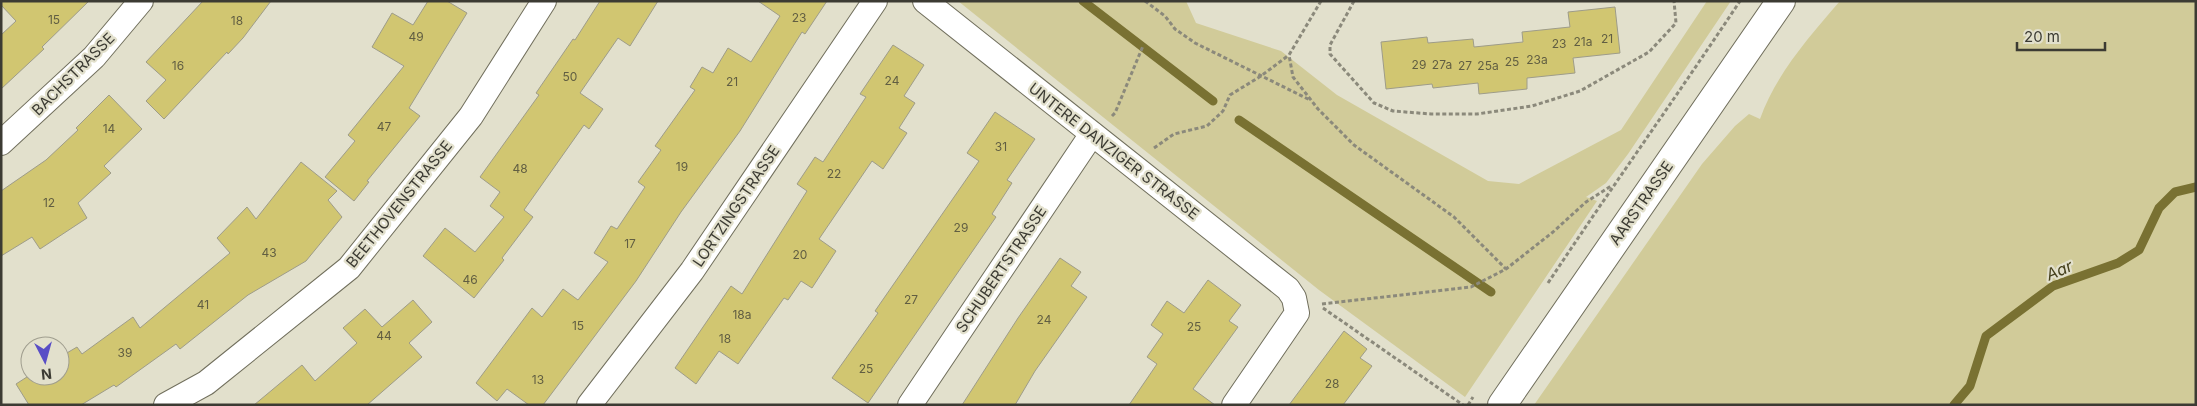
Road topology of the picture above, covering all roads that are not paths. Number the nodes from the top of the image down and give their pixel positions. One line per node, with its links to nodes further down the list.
1 (141, 1): 7 (street, BACHSTRASSE)
2 (544, 1): 8 (street, BEETHOVENSTRASSE)
3 (875, 1): 9 (street, LORTZINGSTRASSE)
4 (925, 1): 6 (street, UNTERE DANZIGER STRASSE)
5 (1781, 1): 12 (main road, AARSTRASSE)
6 (1092, 134): 10 (street, SCHUBERTSTRASSE); 11 (street, UNTERE DANZIGER STRASSE)
7 (1, 144)
8 (166, 405)
9 (589, 405)
10 (910, 405)
11 (1234, 405)
12 (1502, 405)

